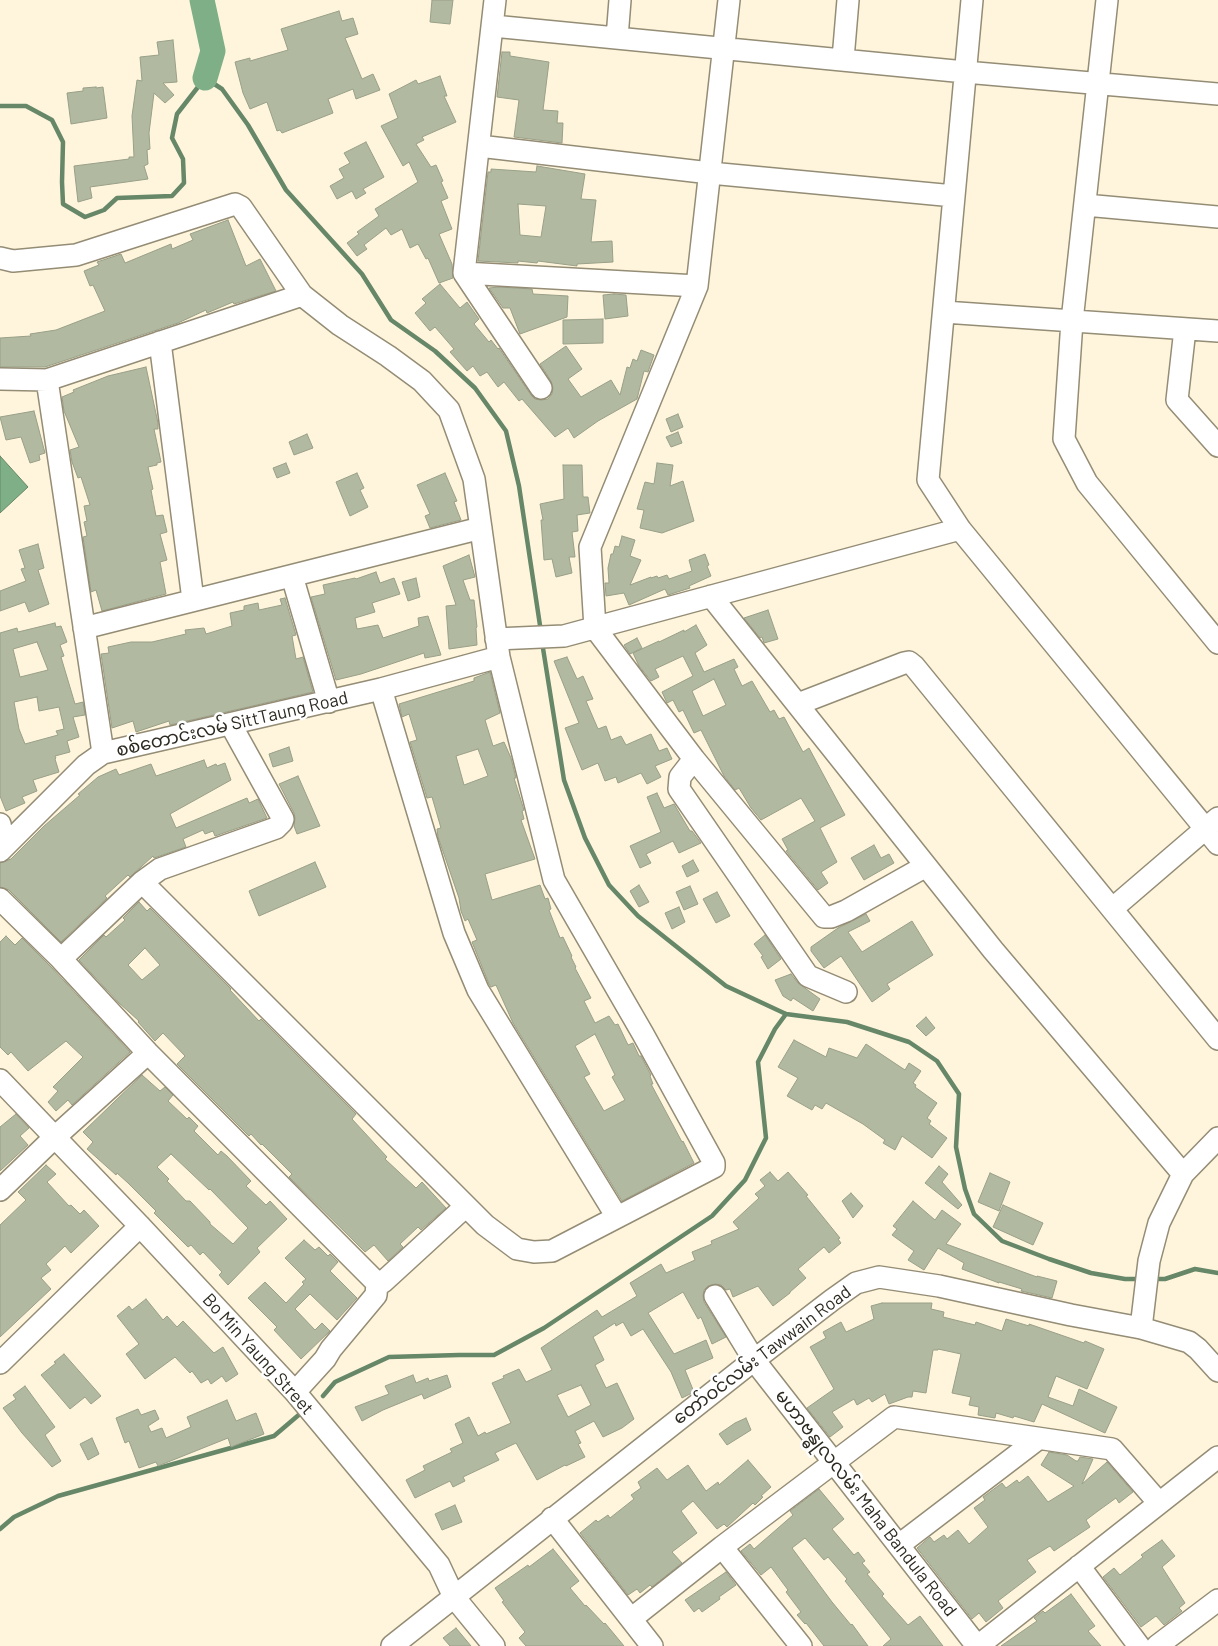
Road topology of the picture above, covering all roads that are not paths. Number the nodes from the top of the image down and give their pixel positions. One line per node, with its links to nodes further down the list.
1 (495, 0): 7 (street)
2 (620, 0): 8 (street)
3 (729, 0): 9 (street)
4 (848, 0): 10 (street)
5 (972, 0): 11 (street)
6 (1107, 0): 12 (street)
7 (493, 26): 8 (street); 14 (street)
8 (618, 38): 9 (street)
9 (724, 49): 10 (street); 15 (street)
10 (843, 60): 11 (street)
11 (965, 72): 12 (street); 16 (street)
12 (1099, 83): 13 (street); 17 (street)
13 (1218, 94)
14 (479, 146): 15 (street); 20 (street)
15 (710, 173): 16 (street); 21 (street)
16 (954, 196): 23 (street)
17 (1085, 205): 18 (street); 24 (street)
18 (1218, 217)
19 (0, 258): 22 (street)
20 (464, 273): 21 (street); 30 (street)
21 (697, 286): 38 (street)
22 (302, 295): 27 (street); 32 (street)
23 (944, 312): 24 (street); 33 (street)
24 (1072, 321): 25 (street); 39 (street)
25 (1185, 329): 26 (street); 31 (street)
26 (1218, 331)
27 (160, 342): 29 (street); 36 (street)
28 (0, 379): 29 (street)
29 (47, 380): 37 (street)
30 (541, 388)
31 (1218, 446)
32 (481, 528): 34 (street); 40 (street)
33 (960, 529): 35 (street, စစ်တောင်းလမ် SittTaung Road); 48 (street)
34 (292, 576): 36 (street); 42 (street)
35 (711, 596): 38 (street, စစ်တောင်းလမ် SittTaung Road); 43 (street)
36 (193, 600): 37 (street)
37 (84, 628): 45 (street)
38 (595, 628): 40 (street, စစ်တောင်းလမ် SittTaung Road); 46 (street)
39 (1218, 643)
40 (497, 648): 41 (street, စစ်တောင်းလမ် SittTaung Road); 64 (street)
41 (381, 689): 42 (street, စစ်တောင်းလမ် SittTaung Road); 64 (street)
42 (329, 702): 44 (street, စစ်တောင်းလမ် SittTaung Road)
43 (798, 704): 50 (street); 53 (street)
44 (231, 725): 45 (street, စစ်တောင်းလမ် SittTaung Road); 51 (street)
45 (104, 754): 49 (street, စစ်တောင်းလမ် SittTaung Road)
46 (694, 759): 50 (street); 55 (street)
47 (0, 824): 49 (street)
48 (1214, 830): 53 (street)
49 (2, 848)
50 (926, 866): 61 (street)
51 (142, 882): 54 (street); 63 (street)
52 (0, 899): 54 (street)
53 (1112, 909): 56 (street)
54 (61, 959): 57 (street)
55 (846, 992)
56 (1218, 1039)
57 (148, 1053): 59 (street); 66 (street)
58 (0, 1080): 59 (street, Bo Min Yaung Street)
59 (55, 1137): 62 (street); 65 (street, Bo Min Yaung Street)
60 (1218, 1138): 61 (street)
61 (1183, 1174): 68 (street)
62 (0, 1190)
63 (466, 1206): 64 (street); 66 (street)
64 (617, 1217)
65 (140, 1226): 70 (street); 72 (street, Bo Min Yaung Street)
66 (376, 1283): 72 (street)
67 (715, 1296): 69 (street, မဟာဗန္ဓုလလမ်း Maha Bandula Road)
68 (1142, 1328): 69 (street, တော်ဝင်လမ်း Tawwain Road); 71 (street, တော်ဝင်လမ်း Tawwain Road)
69 (754, 1360): 75 (street, မဟာဗန္ဓုလလမ်း Maha Bandula Road); 77 (street, တော်ဝင်လမ်း Tawwain Road)
70 (0, 1363)
71 (1218, 1371)
72 (295, 1392): 81 (street, Bo Min Yaung Street)
73 (1038, 1439): 75 (street); 76 (street); 78 (street)
74 (1218, 1456): 76 (street)
75 (834, 1462): 78 (street, မဟာဗန္ဓုလလမ်း Maha Bandula Road); 79 (street)
76 (1159, 1503): 80 (street)
77 (552, 1518): 81 (street, တော်ဝင်လမ်း Tawwain Road); 83 (street)
78 (899, 1545): 88 (street, မဟာဗန္ဓုလလမ်း Maha Bandula Road)
79 (722, 1547): 83 (street); 84 (street)
80 (1079, 1566): 88 (street); 89 (street)
81 (454, 1597): 85 (street, တော်ဝင်လမ်း Tawwain Road); 86 (street, Bo Min Yaung Street)
82 (1218, 1600): 90 (street)
83 (631, 1619): 87 (street)
84 (790, 1642)
85 (392, 1646)
86 (494, 1646)
87 (652, 1646)
88 (977, 1646)
89 (1140, 1646)
90 (1157, 1646)

